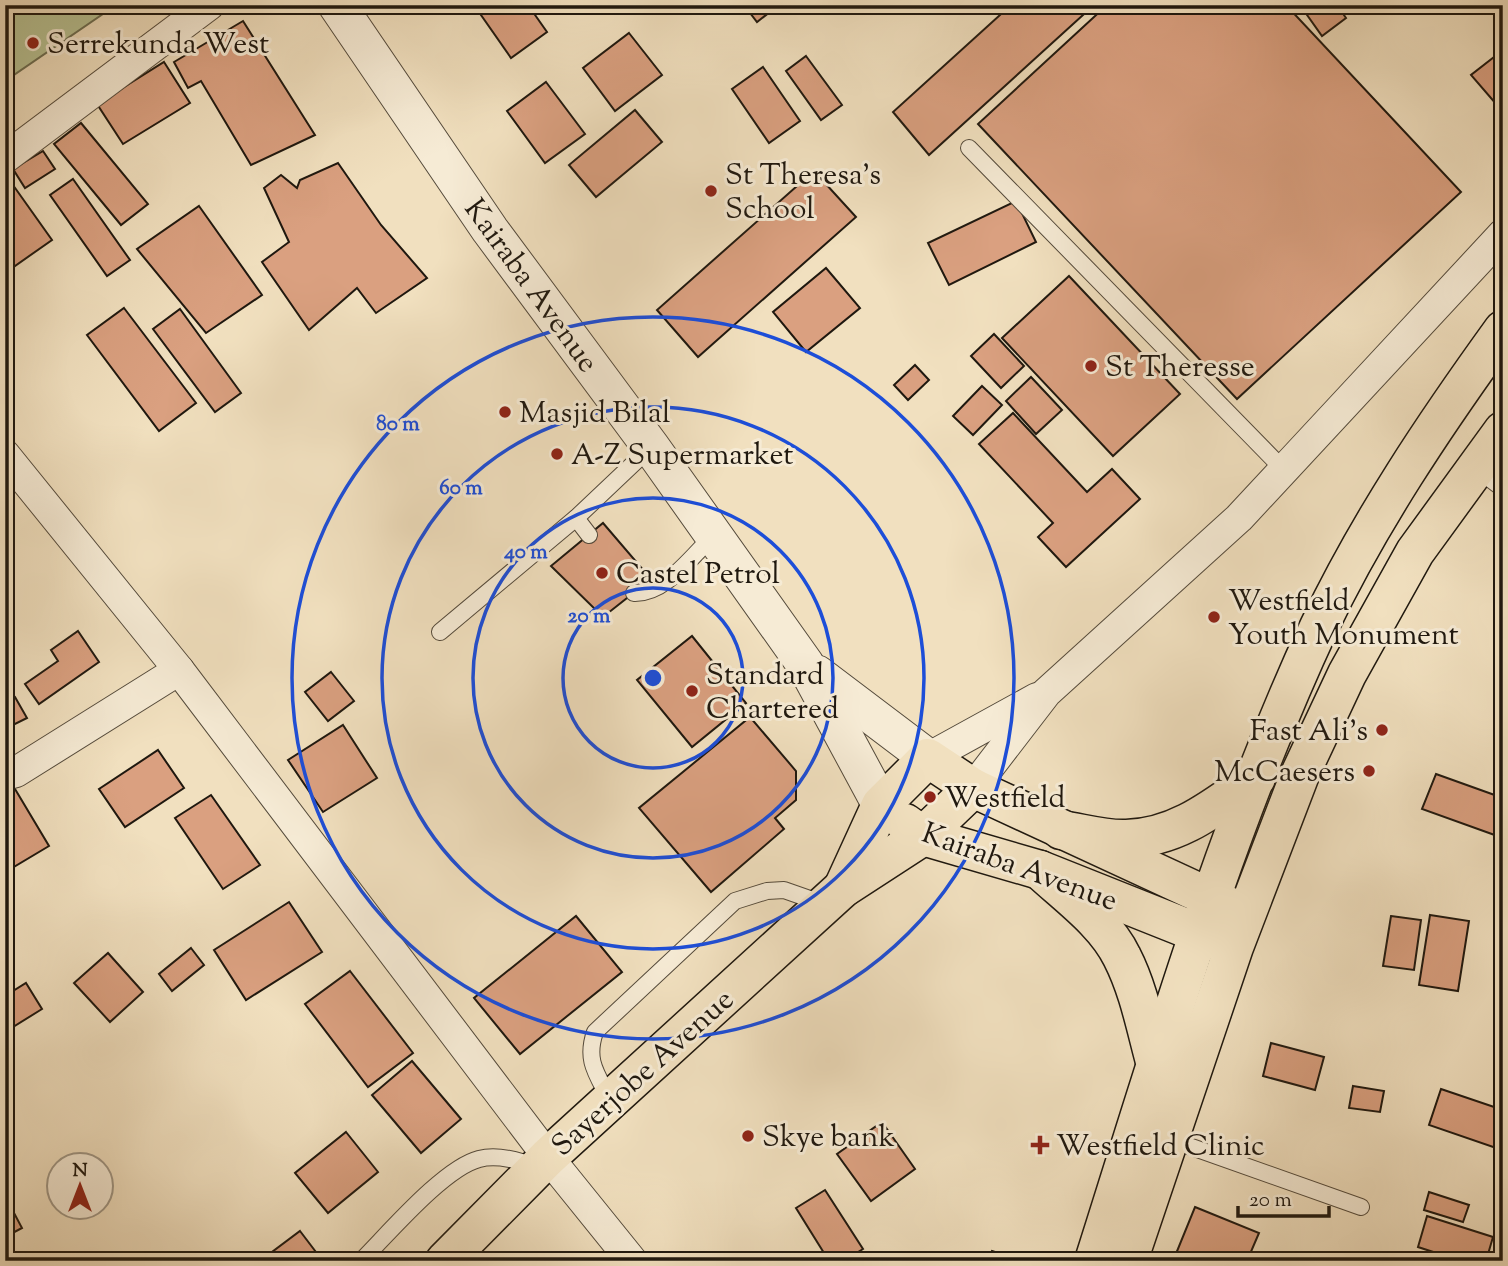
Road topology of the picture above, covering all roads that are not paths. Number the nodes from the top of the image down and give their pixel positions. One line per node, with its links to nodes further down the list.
1 (209, 5): 4 (street)
2 (337, 5): 8 (street, Kairaba Avenue)
3 (969, 148): 10 (lane)
4 (5, 158)
5 (1503, 234): 10 (street)
6 (1503, 330): 22 (main road)
7 (1503, 431): 11 (main road)
8 (651, 447): 12 (lane); 14 (street, Kairaba Avenue)
9 (5, 455): 18 (street)
10 (1284, 470): 19 (street)
11 (1491, 471): 30 (main road)
12 (576, 518): 13 (lane); 16 (lane)
13 (589, 535)
14 (713, 536): 15 (lane); 17 (street, Kairaba Avenue)
15 (634, 593)
16 (440, 632)
17 (805, 664): 20 (street, Kairaba Avenue); 24 (street, Kairaba Avenue)
18 (178, 670): 21 (street); 34 (street)
19 (1046, 693): 20 (street); 23 (street)
20 (928, 758): 23 (main road, Kairaba Avenue); 24 (main road, Sayerjobe Avenue)
21 (5, 775)
22 (1256, 778): 25 (main road); 29 (main road)
23 (973, 788): 25 (main road, Kairaba Avenue); 26 (main road, Sayerjobe Avenue)
24 (881, 806): 26 (main road, Kairaba Avenue); 28 (main road, Sayerjobe Avenue)
25 (1061, 830): 29 (main road, Kairaba Avenue)
26 (923, 836): 27 (main road, Kairaba Avenue); 28 (main road, Sayerjobe Avenue)
27 (1040, 870): 29 (main road, Kairaba Avenue); 31 (main road)
28 (835, 897): 32 (main road, Sayerjobe Avenue); 32 (lane)
29 (1203, 916): 30 (main road, Kairaba Avenue); 31 (main road)
30 (1240, 931): 33 (main road)
31 (1156, 1065): 36 (main road)
32 (610, 1101): 34 (main road, Sayerjobe Avenue)
33 (1169, 1139): 35 (lane); 36 (main road)
34 (544, 1162): 37 (lane); 38 (main road, Sayerjobe Avenue); 39 (street)
35 (1361, 1207)
36 (1122, 1259)
37 (361, 1261)
38 (445, 1261)
39 (632, 1261)

